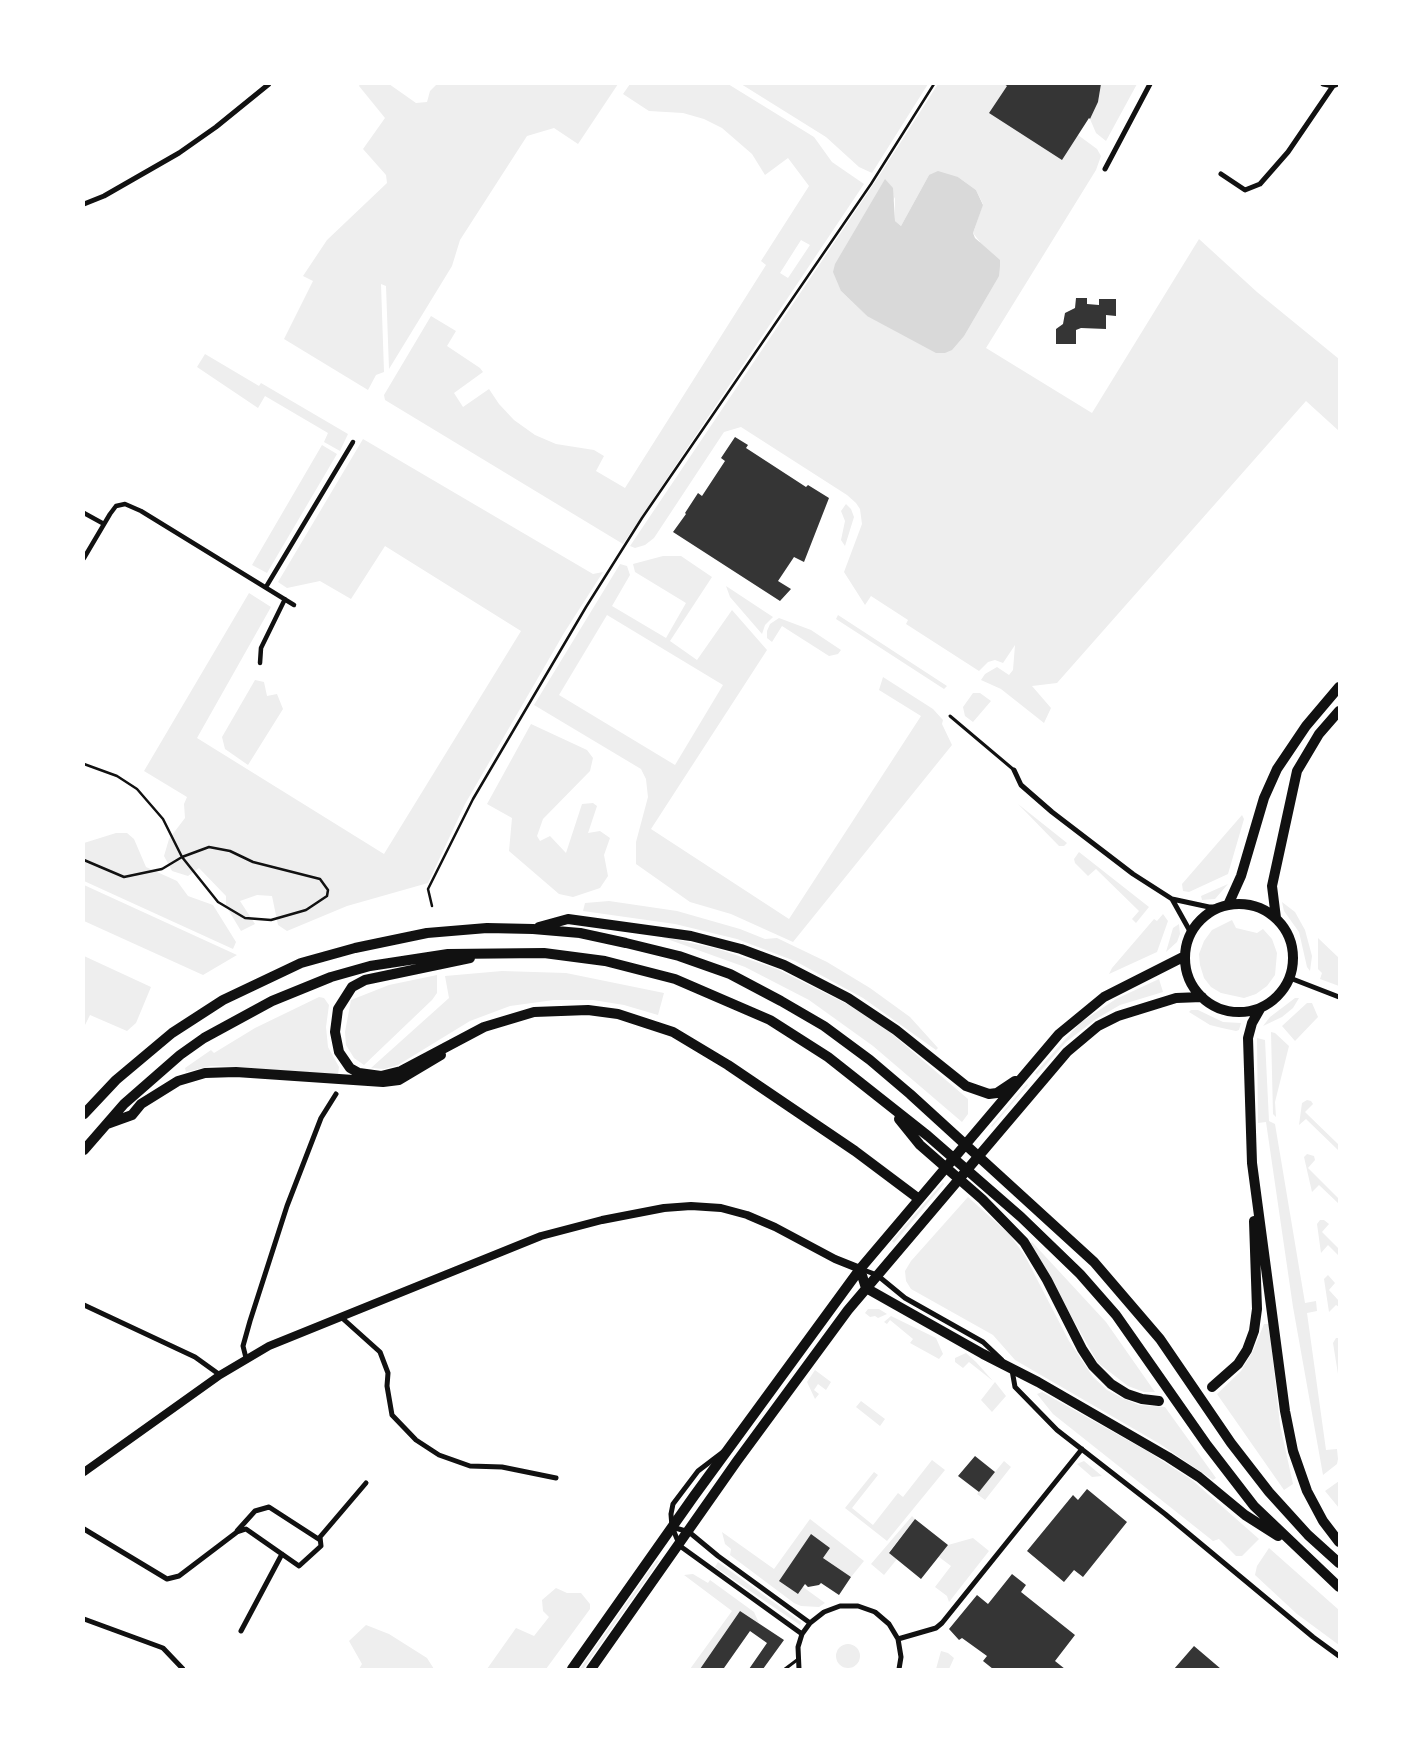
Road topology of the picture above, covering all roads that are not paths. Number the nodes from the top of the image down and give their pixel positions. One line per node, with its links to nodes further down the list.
1 (269, 84): 7 (street)
2 (1150, 84): 5 (street)
3 (1323, 84): 4 (street)
4 (1337, 85): 6 (street)
5 (1106, 168)
6 (1221, 174)
7 (84, 204)
8 (353, 442): 12 (street)
9 (84, 513): 10 (street)
10 (104, 524): 11 (street); 12 (street)
11 (84, 558)
12 (266, 587): 13 (street)
13 (285, 599): 14 (street); 15 (street)
14 (294, 605)
15 (260, 663)
16 (1339, 687): 21 (main road)
17 (1339, 711): 22 (main road)
18 (950, 716): 19 (lane)
19 (1014, 770): 20 (street)
20 (1172, 899): 21 (street); 24 (street)
21 (1225, 906): 22 (main road); 24 (main road)
22 (1276, 918): 27 (main road)
23 (533, 929): 32 (main road); 35 (main road); 65 (main road)
24 (1191, 933): 26 (main road)
25 (481, 955): 31 (main road); 34 (main road); 36 (main road)
26 (1185, 956): 29 (main road); 32 (main road)
27 (1290, 978): 28 (street); 30 (main road)
28 (1339, 996)
29 (1202, 997): 30 (main road); 42 (main road)
30 (1260, 1009): 38 (main road)
31 (466, 1036): 36 (main road); 40 (main road)
32 (1034, 1064): 40 (main road)
33 (336, 1094): 47 (street)
34 (889, 1107): 39 (main road); 39 (main road)
35 (84, 1114)
36 (104, 1125): 37 (main road)
37 (84, 1150)
38 (1252, 1163): 50 (main road); 61 (main road)
39 (985, 1195): 51 (main road); 63 (main road)
40 (919, 1200): 41 (main road)
41 (860, 1269): 42 (street); 43 (main road); 45 (street); 56 (main road)
42 (877, 1276): 43 (main road); 46 (street)
43 (866, 1288): 46 (main road); 59 (main road)
44 (84, 1305): 49 (street)
45 (341, 1317): 47 (street); 54 (street)
46 (960, 1334): 48 (main road)
47 (246, 1358): 49 (street)
48 (1012, 1369): 52 (street); 63 (main road)
49 (220, 1375): 53 (street)
50 (1212, 1387)
51 (1159, 1401)
52 (1082, 1449): 71 (street); 72 (street)
53 (84, 1472)
54 (556, 1478)
55 (366, 1483): 60 (street)
56 (672, 1527): 59 (street); 62 (street); 75 (main road)
57 (84, 1529): 58 (street)
58 (237, 1532): 60 (street); 64 (street)
59 (690, 1532): 62 (main road); 68 (street)
60 (320, 1540): 64 (street)
61 (1339, 1542)
62 (680, 1546): 70 (street); 76 (main road)
63 (1294, 1546): 66 (main road)
64 (282, 1554): 69 (street)
65 (1339, 1563)
66 (1339, 1587)
67 (84, 1619): 74 (street)
68 (810, 1623): 70 (street); 71 (street)
69 (241, 1630)
70 (802, 1634): 73 (street)
71 (898, 1639): 79 (street)
72 (1339, 1656)
73 (797, 1660): 77 (lane); 78 (street)
74 (183, 1669)
75 (572, 1669)
76 (591, 1669)
77 (785, 1669)
78 (799, 1669)
79 (899, 1669)

